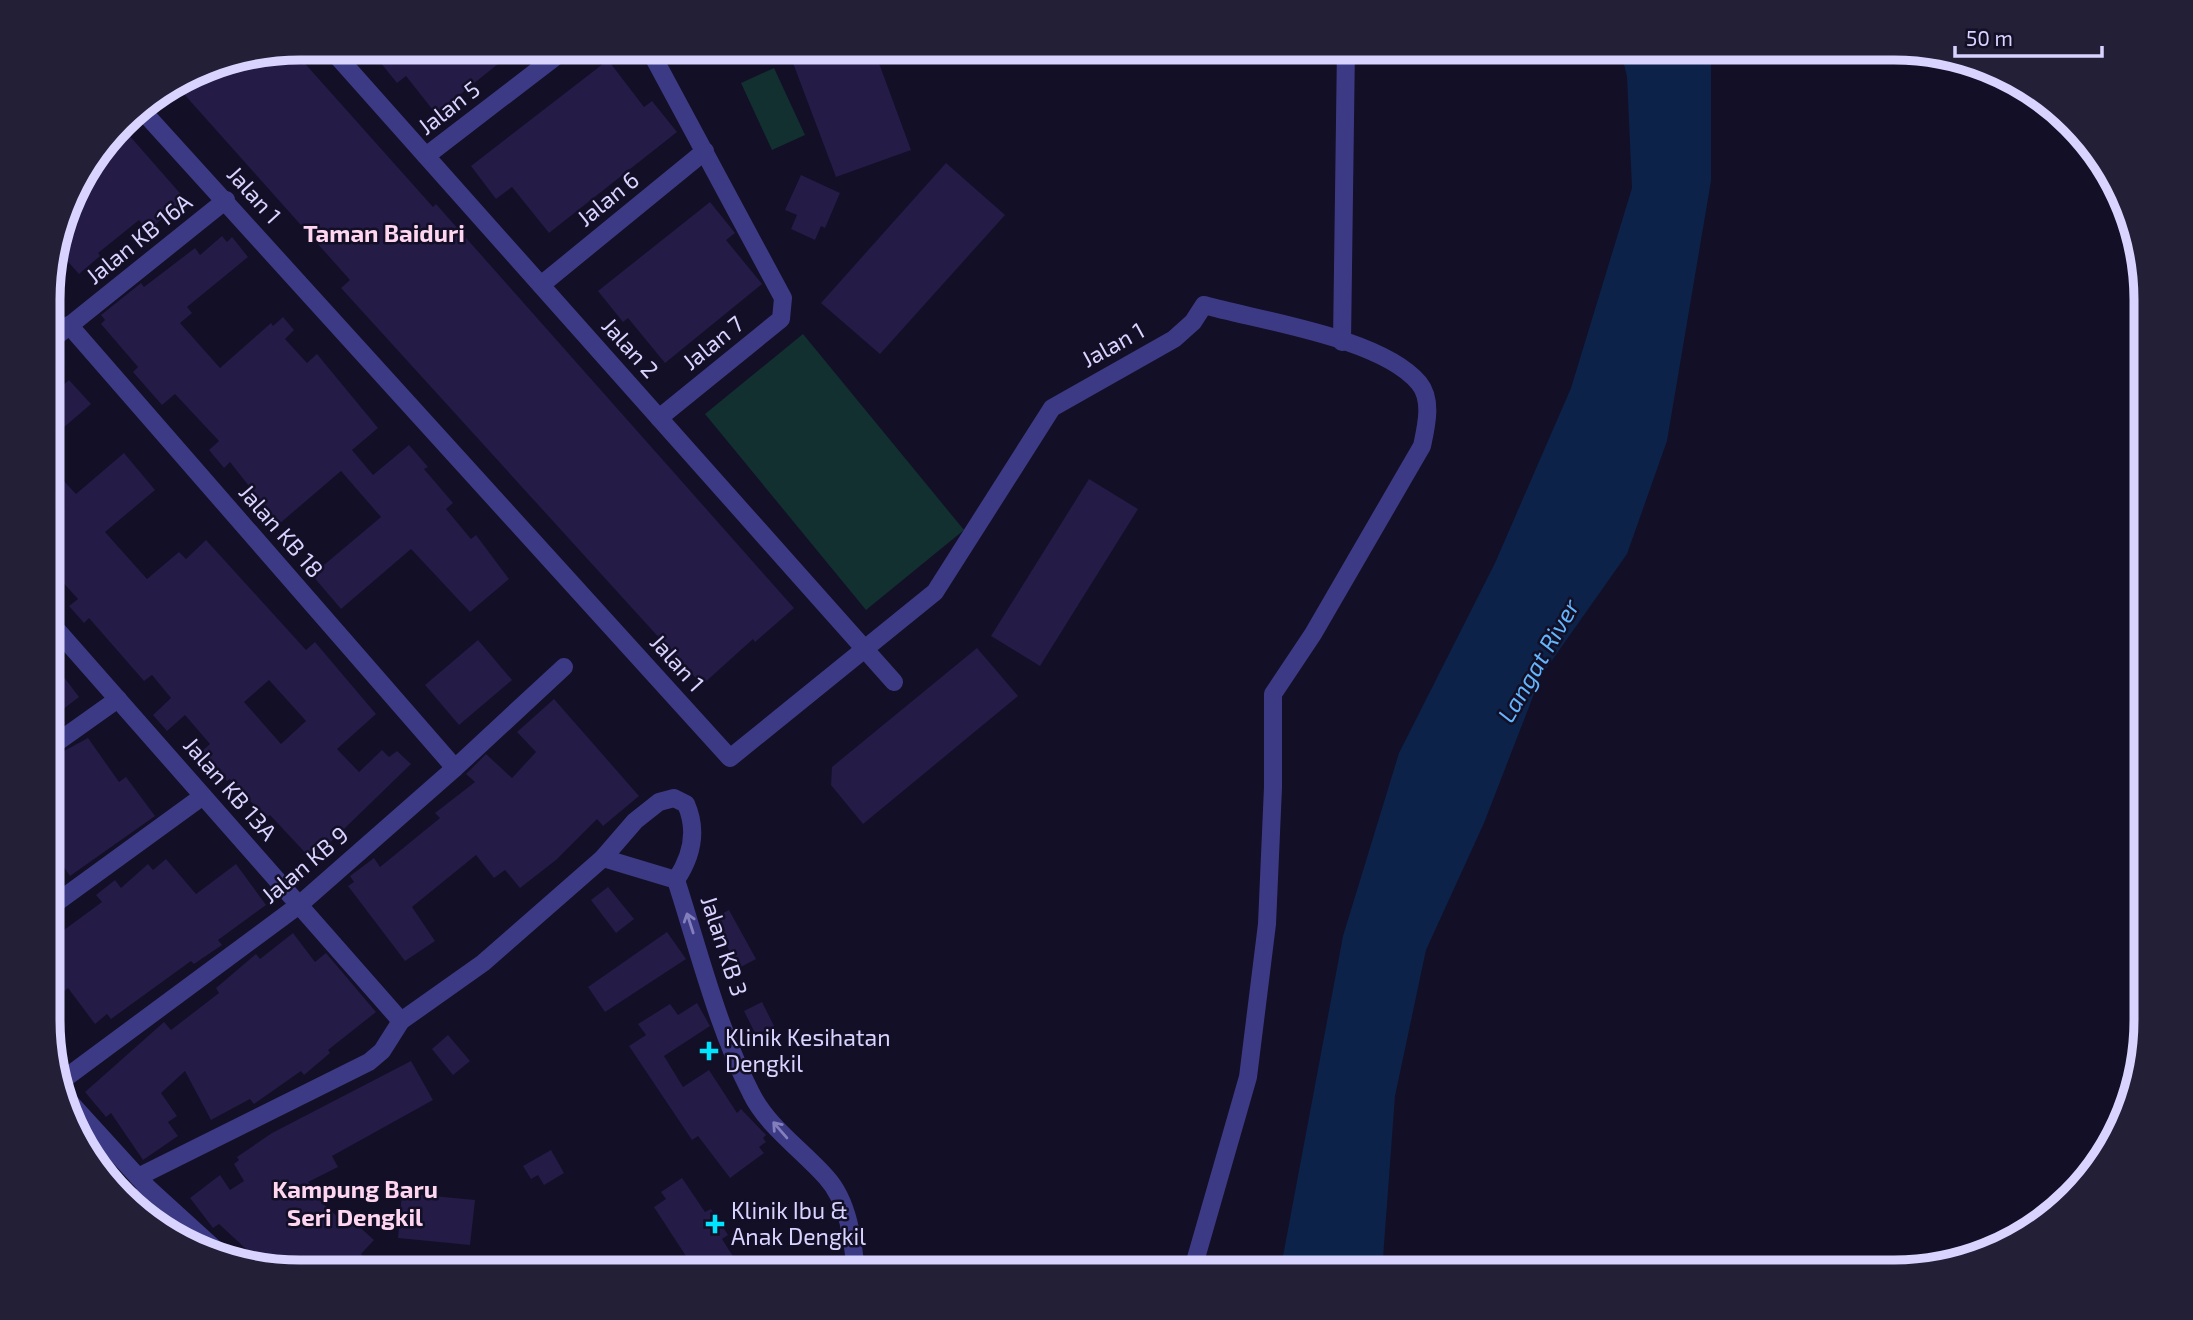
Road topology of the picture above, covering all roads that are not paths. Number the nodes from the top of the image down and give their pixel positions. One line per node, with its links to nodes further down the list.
1 (341, 60): 7 (street, Jalan 2)
2 (551, 60): 7 (street, Jalan 5)
3 (655, 60): 6 (street)
4 (1346, 60): 12 (street)
5 (146, 115): 8 (street, Jalan 1)
6 (705, 151): 9 (street, Jalan 6); 13 (street, Jalan 7)
7 (426, 156): 9 (street, Jalan 2)
8 (226, 200): 10 (street, Jalan KB 16A); 15 (street, Jalan 1)
9 (541, 285): 13 (street, Jalan 2)
10 (69, 325): 11 (street, Jalan KB 16A); 20 (street, Jalan KB 18)
11 (60, 333)
12 (1342, 342): 15 (street, Jalan 1); 33 (street)
13 (659, 418): 15 (street, Jalan 2)
14 (60, 633): 18 (street, Jalan KB 13A)
15 (863, 647): 17 (street, Jalan 2)
16 (564, 667): 20 (street, Jalan KB 9)
17 (894, 682)
18 (118, 699): 19 (street); 21 (street, Jalan KB 13A)
19 (60, 740)
20 (455, 768): 25 (street, Jalan KB 9)
21 (203, 796): 24 (street); 25 (street, Jalan KB 13A)
22 (603, 859): 23 (street, Jalan KB 3); 23 (street); 26 (street)
23 (676, 880): 32 (street, Jalan KB 3, one-way to 23)
24 (60, 900)
25 (299, 905): 26 (street, Jalan KB 13A); 27 (street, Jalan KB 9)
26 (401, 1021): 29 (street)
27 (67, 1077)
28 (77, 1110): 29 (street)
29 (144, 1183): 30 (street); 31 (street)
30 (137, 1197)
31 (207, 1241)
32 (854, 1260)
33 (1195, 1260)

